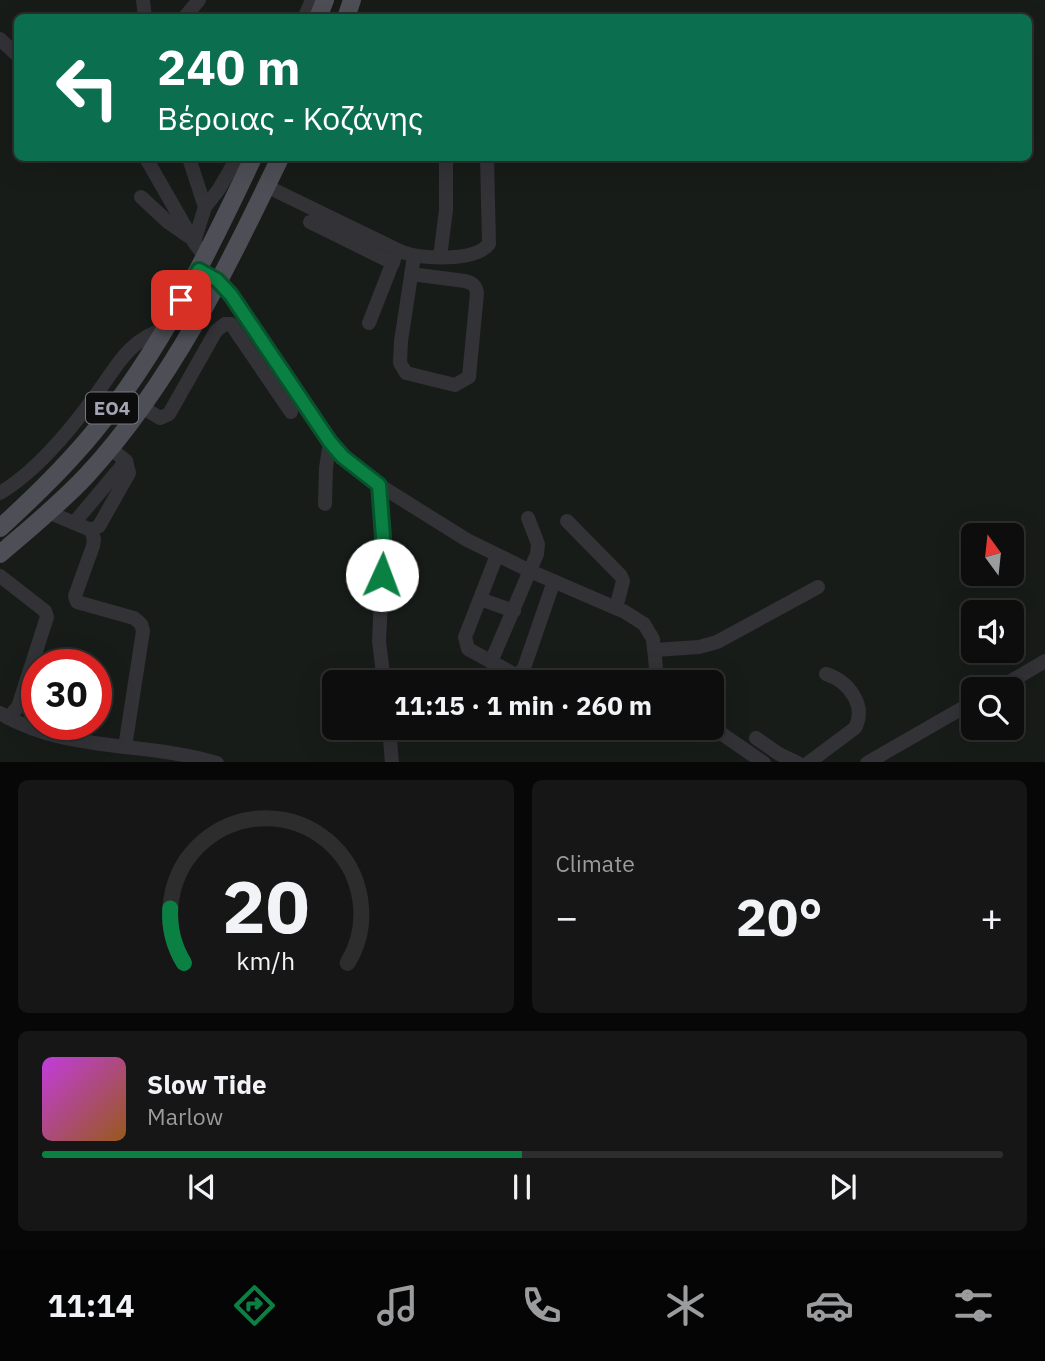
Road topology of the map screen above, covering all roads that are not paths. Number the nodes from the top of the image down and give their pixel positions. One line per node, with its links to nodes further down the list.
1 (199, 0): 2 (street)
2 (187, 14)
3 (0, 39): 4 (street)
4 (14, 52)
5 (148, 161): 16 (street)
6 (190, 161): 14 (street)
7 (235, 161): 14 (street)
8 (252, 161): 20 (main road, ΕΟ4)
9 (278, 161): 12 (main road, ΕΟ4)
10 (446, 161): 19 (street)
11 (487, 161): 19 (street)
12 (266, 186): 17 (street); 22 (main road, ΕΟ4)
13 (141, 197): 16 (street)
14 (205, 207): 16 (street)
15 (310, 222): 17 (street)
16 (191, 239): 20 (street)
17 (395, 256): 18 (street); 23 (street)
18 (414, 256): 19 (street); 21 (street)
19 (440, 257)
20 (202, 264): 22 (street); 24 (main road, ΕΟ4)
21 (411, 274): 21 (street)
22 (217, 280): 25 (main road, ΕΟ4); 27 (street)
23 (369, 323)
24 (164, 329): 31 (street); 37 (main road, ΕΟ4)
25 (142, 407): 26 (street); 28 (main road, ΕΟ4)
26 (291, 412)
27 (330, 442): 30 (street); 32 (street)
28 (110, 448): 29 (street); 33 (main road, ΕΟ4)
29 (126, 461): 36 (street); 38 (street)
30 (379, 485): 40 (street); 51 (street)
31 (0, 494)
32 (325, 504)
33 (48, 512): 36 (street); 39 (main road, ΕΟ4)
34 (528, 518): 41 (street)
35 (567, 521): 46 (street)
36 (74, 523): 38 (street)
37 (0, 528)
38 (91, 530): 60 (street)
39 (0, 554)
40 (497, 555): 41 (street); 45 (street)
41 (530, 571): 43 (street); 47 (street)
42 (0, 576): 56 (street)
43 (554, 581): 46 (street); 50 (street)
44 (818, 587): 48 (street)
45 (480, 599): 47 (street); 50 (street)
46 (617, 608): 48 (street)
47 (514, 611): 50 (street)
48 (655, 650): 52 (street)
49 (1045, 661): 54 (street)
50 (491, 662)
51 (383, 670)
52 (657, 670)
53 (826, 674): 66 (street)
54 (1018, 677)
55 (961, 709): 67 (street)
56 (4, 716): 60 (street)
57 (724, 735): 64 (street)
58 (756, 738): 65 (street)
59 (390, 740): 63 (street)
60 (130, 748): 61 (street); 62 (street)
61 (147, 762)
62 (217, 762)
63 (392, 762)
64 (764, 762)
65 (798, 762)
66 (808, 762)
67 (867, 762)

